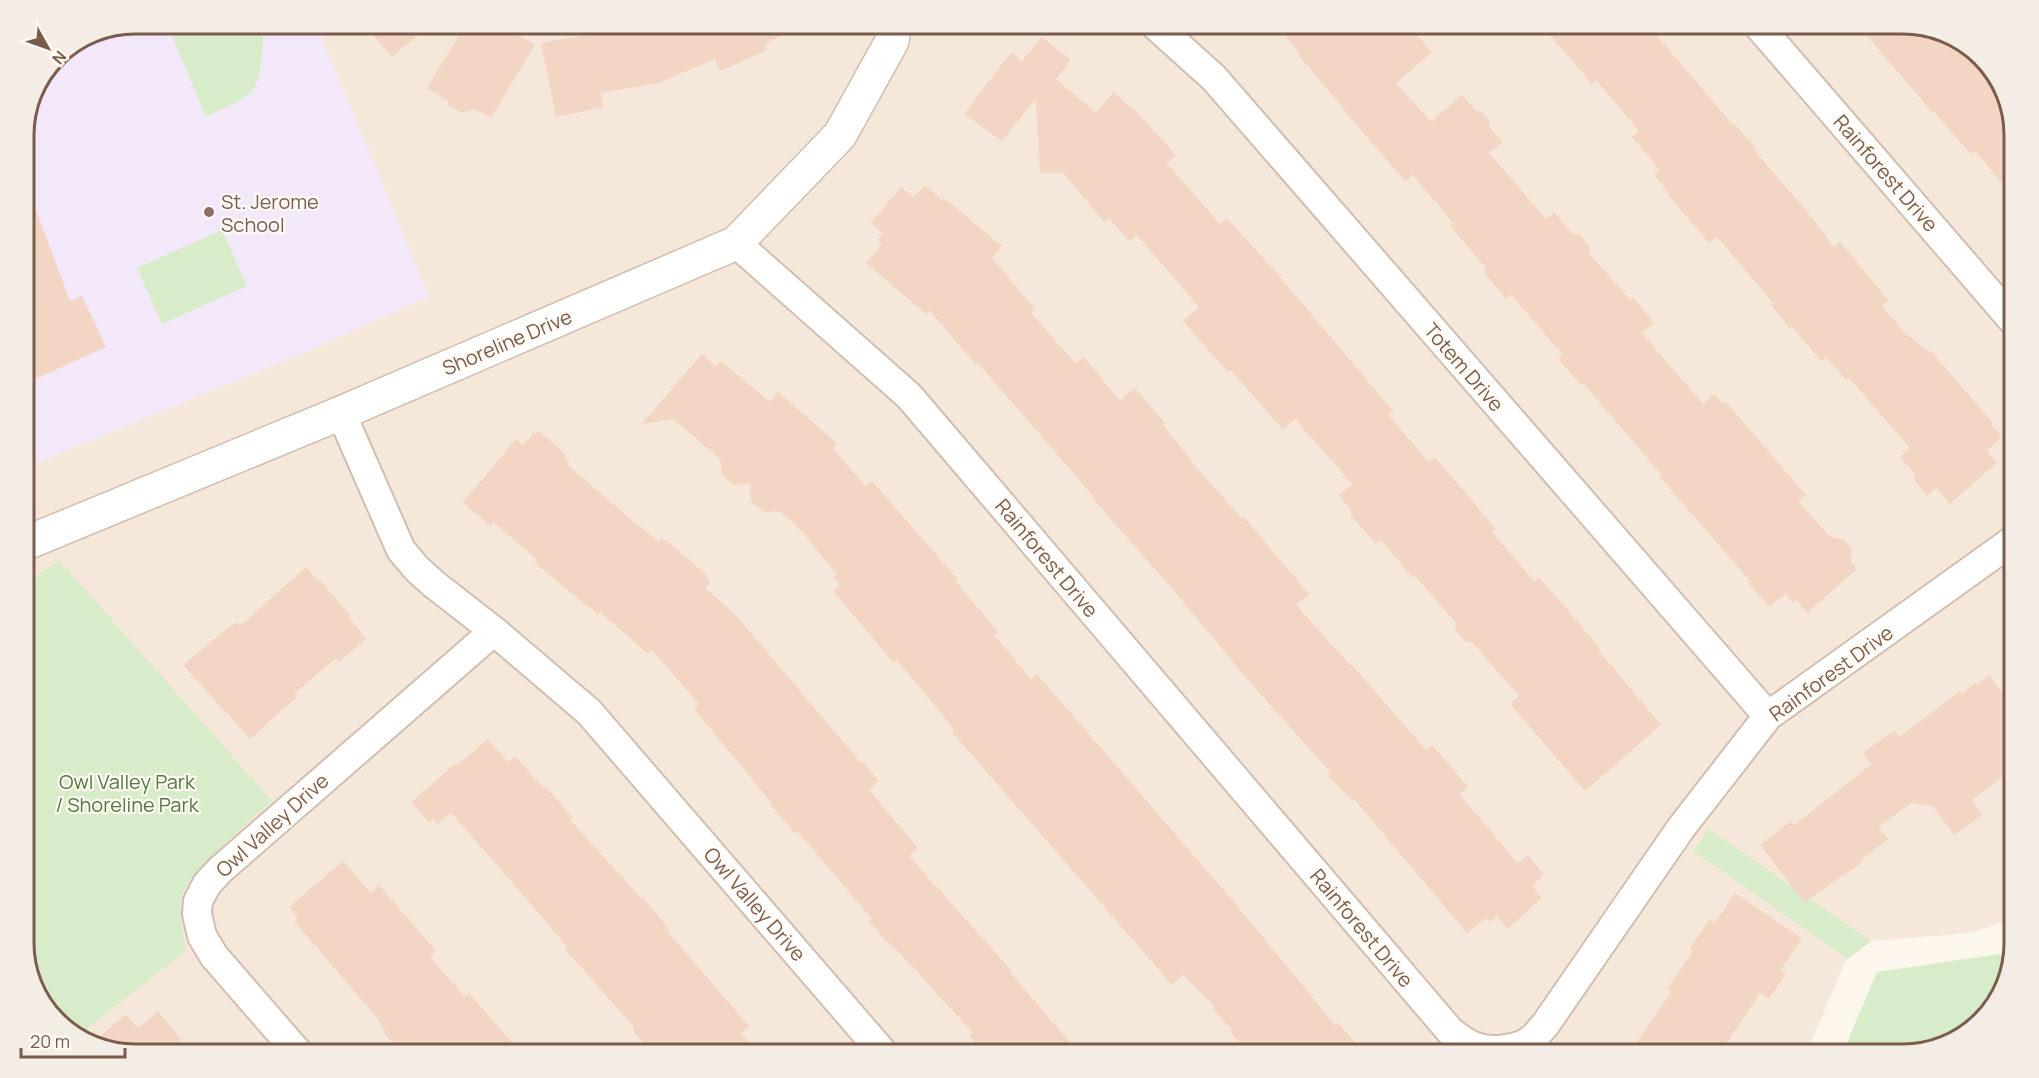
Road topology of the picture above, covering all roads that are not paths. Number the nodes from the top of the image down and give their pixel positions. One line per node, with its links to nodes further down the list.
1 (893, 34): 4 (street, Shoreline Drive)
2 (1165, 34): 10 (street, Totem Drive)
3 (1766, 34): 5 (street, Rainforest Drive)
4 (736, 243): 6 (street, Shoreline Drive); 13 (street, Rainforest Drive)
5 (2004, 309)
6 (341, 413): 7 (street, Shoreline Drive); 9 (street, Owl Valley Drive)
7 (35, 539)
8 (2004, 547): 10 (street, Rainforest Drive)
9 (494, 631): 11 (street, Owl Valley Drive); 12 (street, Owl Valley Drive)
10 (1768, 716): 14 (street, Rainforest Drive)
11 (290, 1044)
12 (875, 1044)
13 (1467, 1044)
14 (1524, 1044)

